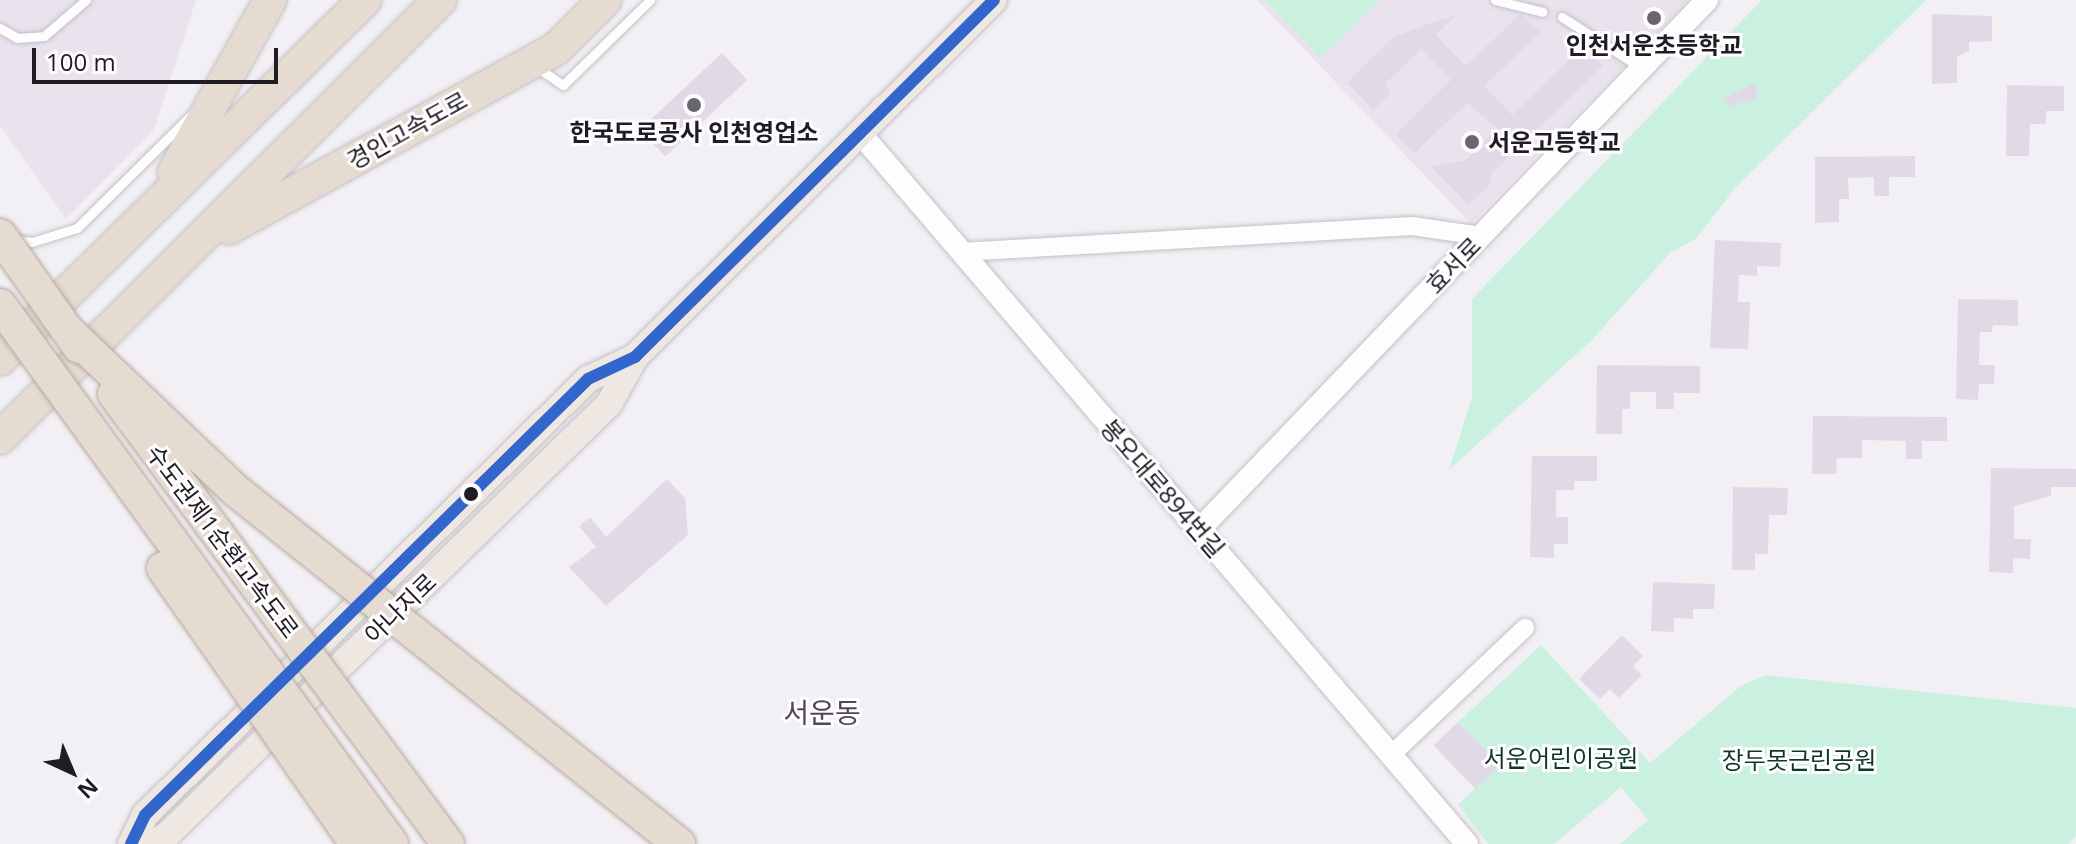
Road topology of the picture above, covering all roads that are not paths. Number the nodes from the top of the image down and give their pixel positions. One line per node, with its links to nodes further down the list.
1 (86, 0): 12 (lane)
2 (365, 0): 16 (highway)
3 (440, 0): 19 (highway, 경인고속도로)
4 (605, 0): 13 (highway, 경인고속도로)
5 (650, 0): 13 (lane)
6 (994, 0): 15 (main road, 아나지로)
7 (1495, 0): 10 (lane)
8 (1707, 0): 14 (street, 효서로)
9 (258, 7): 16 (highway); 18 (lane)
10 (1543, 12)
11 (1562, 17): 14 (lane)
12 (0, 28)
13 (531, 63): 19 (highway, 경인고속도로)
14 (1642, 69): 17 (street, 효서로)
15 (860, 133): 20 (street, 봉오대로894번길); 23 (main road, 아나지로)
16 (156, 204): 24 (highway)
17 (1481, 236): 20 (street); 27 (street, 효서로)
18 (0, 237): 22 (highway, 수도권제1순환고속도로, bridge)
19 (198, 245): 26 (highway, 경인고속도로)
20 (961, 252): 27 (street, 봉오대로894번길)
21 (0, 305): 25 (highway, 수도권제1순환고속도로, bridge)
22 (67, 330): 34 (highway, 수도권제1순환고속도로, bridge); 35 (highway, bridge)
23 (635, 357): 30 (main road, 아나지로); 31 (main road, 아나지로)
24 (0, 359)
25 (82, 421): 32 (highway, bridge); 33 (highway, 수도권제1순환고속도로, bridge)
26 (0, 438)
27 (1199, 530): 29 (street, 봉오대로894번길)
28 (1525, 628): 29 (street)
29 (1391, 755): 36 (street, 봉오대로894번길)
30 (131, 844)
31 (149, 844)
32 (356, 844)
33 (392, 844)
34 (448, 844)
35 (679, 844)
36 (1467, 844)

